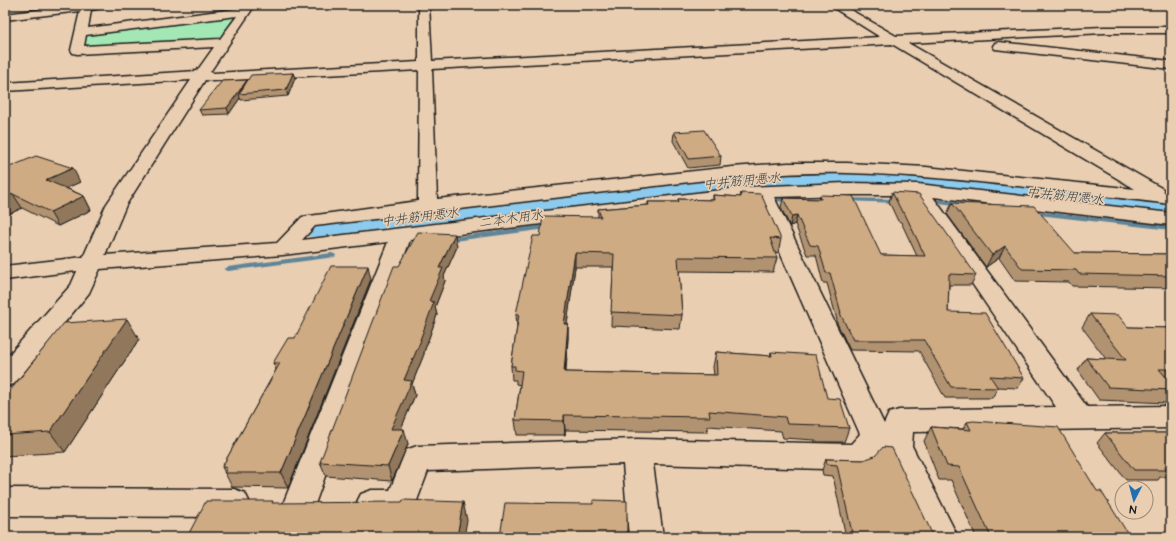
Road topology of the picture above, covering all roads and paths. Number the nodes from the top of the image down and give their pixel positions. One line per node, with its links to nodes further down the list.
1 (102, 5): 4 (street)
2 (424, 5): 12 (street)
3 (834, 5): 10 (street)
4 (87, 6): 6 (street); 8 (street)
5 (249, 8): 8 (street); 11 (street)
6 (5, 17)
7 (1171, 30): 9 (street)
8 (82, 32): 11 (street)
9 (947, 37): 10 (street); 13 (street)
10 (892, 40): 12 (street); 19 (street)
11 (223, 43): 14 (street)
12 (425, 65): 14 (street); 20 (street)
13 (1171, 65)
14 (201, 75): 15 (street); 24 (street)
15 (5, 87)
16 (732, 172): 18 (street); 19 (street); 20 (street)
17 (918, 190): 18 (street); 21 (street); 28 (street)
18 (754, 193): 22 (street); 29 (street)
19 (1169, 199)
20 (428, 206): 23 (street)
21 (1171, 219)
22 (401, 235): 23 (street); 32 (street)
23 (283, 249): 24 (street)
24 (92, 263): 25 (street); 26 (street)
25 (5, 273)
26 (5, 377)
27 (1171, 417): 28 (street)
28 (1080, 418): 29 (street)
29 (887, 442): 30 (street); 34 (street)
30 (637, 451): 32 (street); 33 (street)
31 (5, 502): 32 (street)
32 (278, 504)
33 (646, 537)
34 (941, 537)

